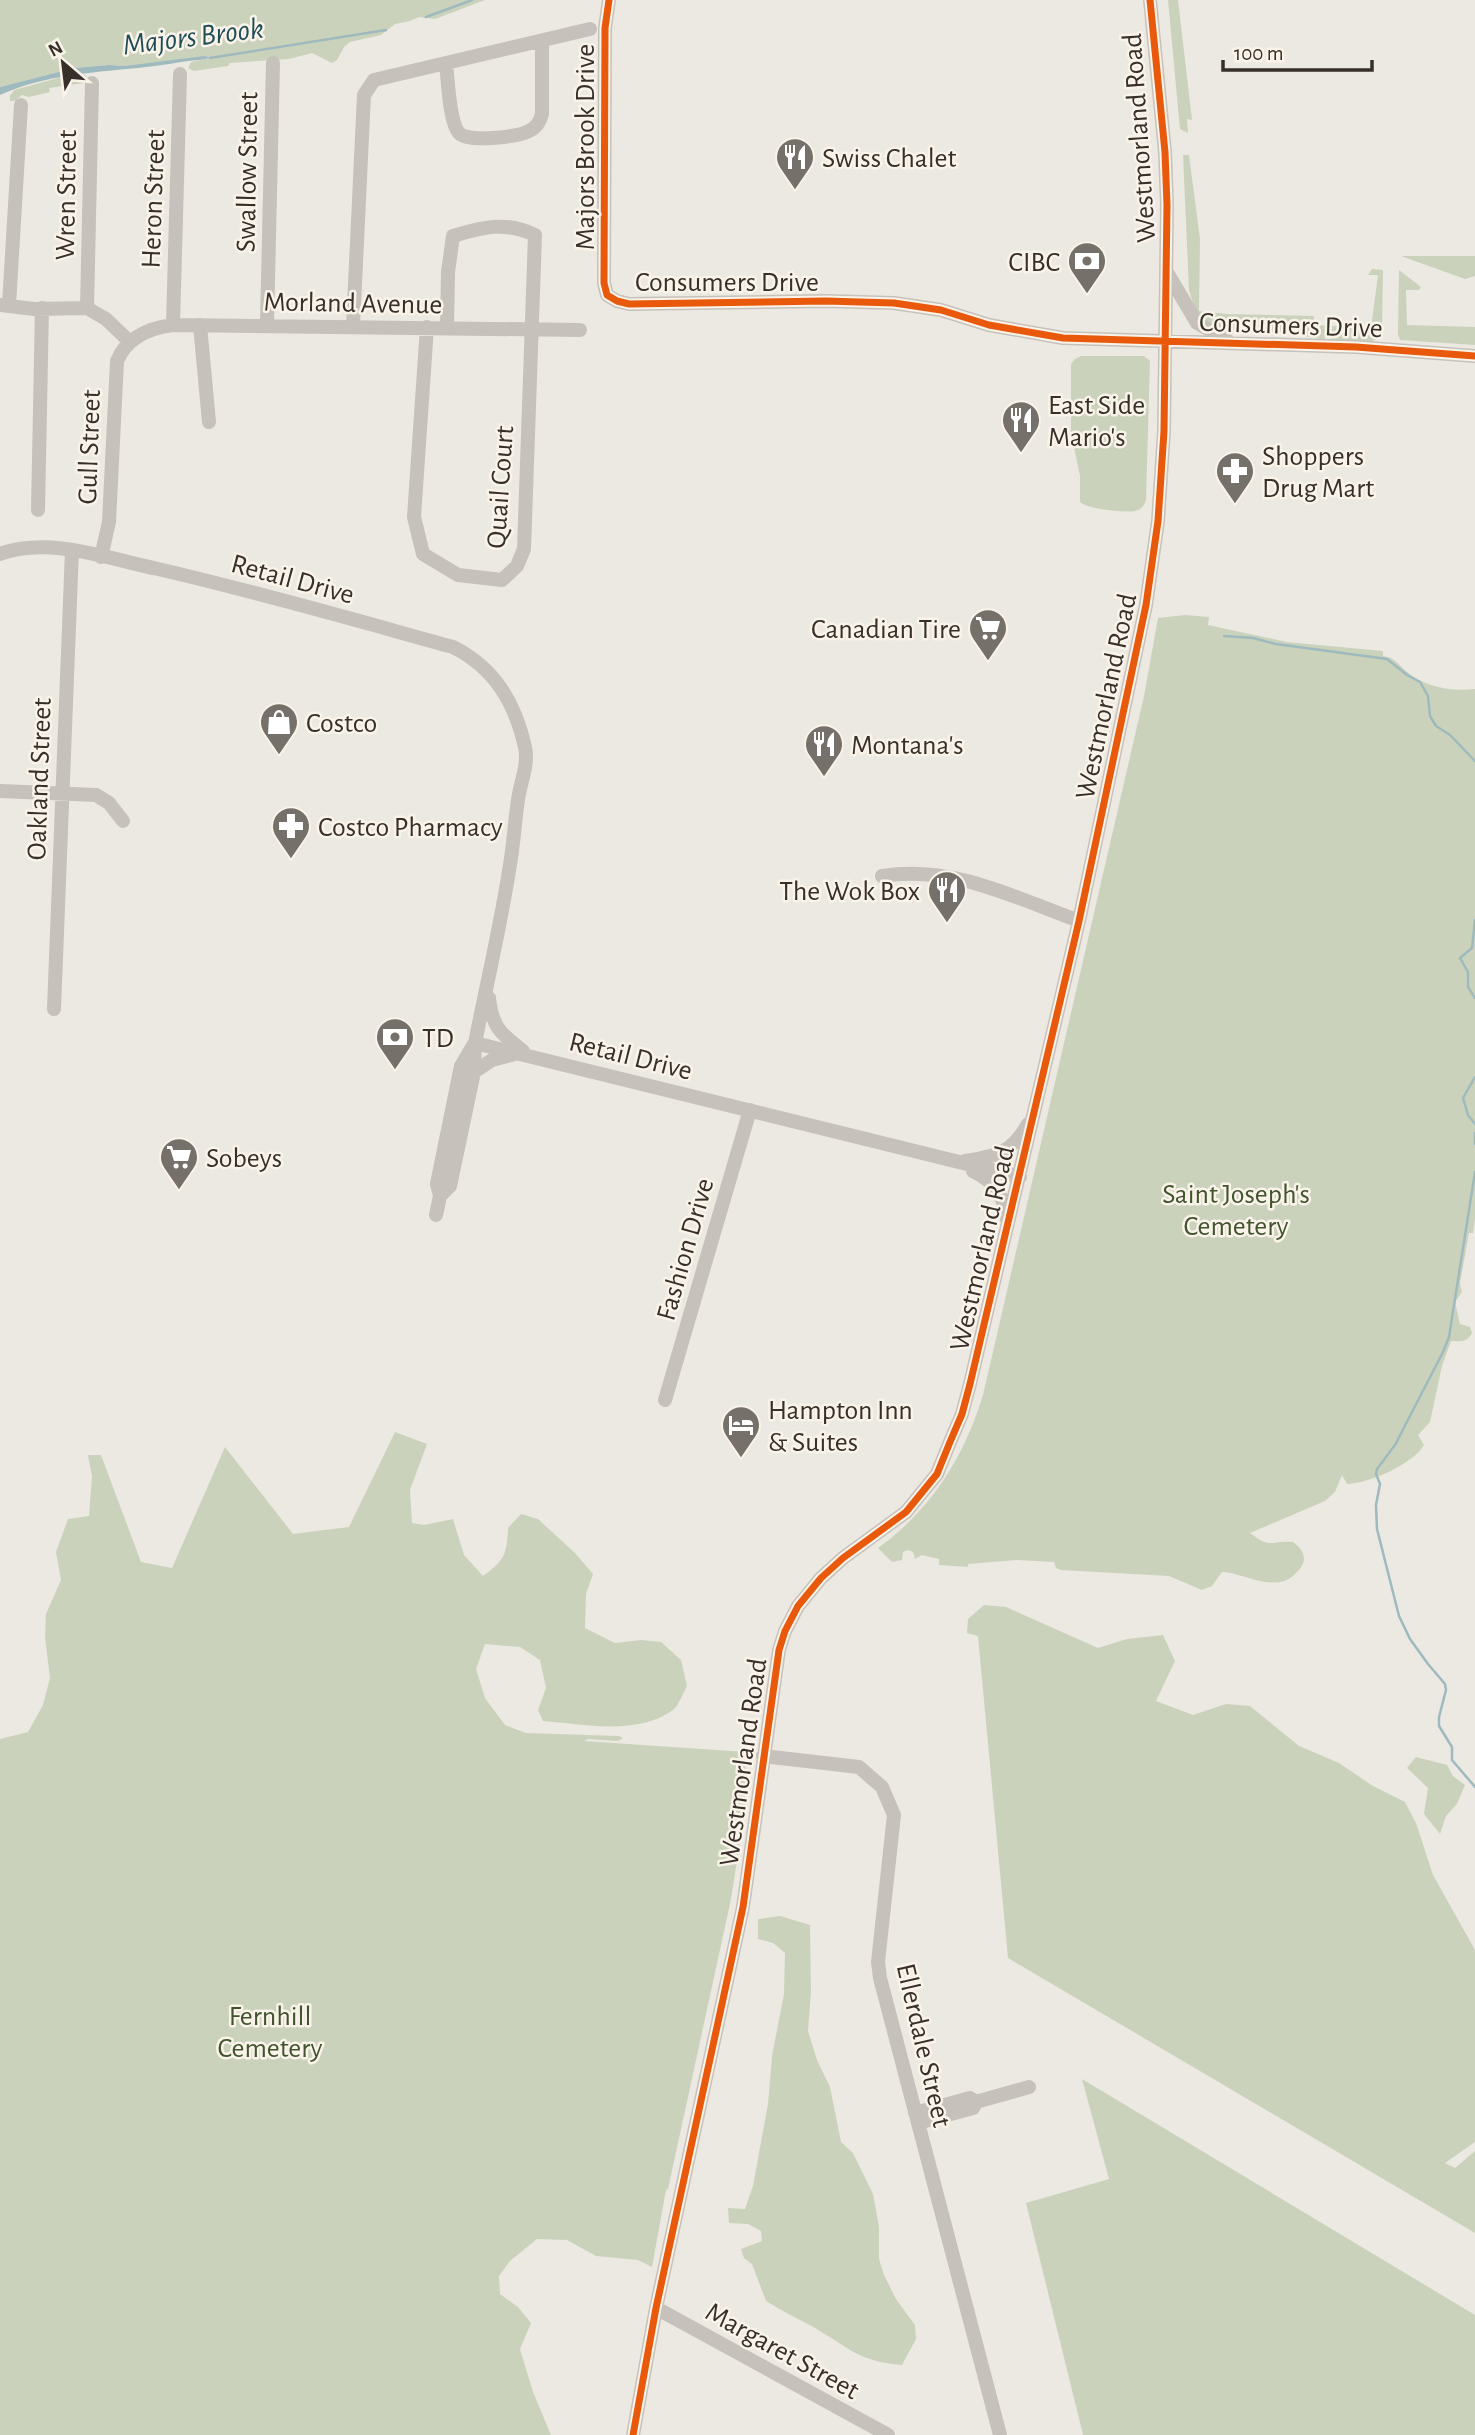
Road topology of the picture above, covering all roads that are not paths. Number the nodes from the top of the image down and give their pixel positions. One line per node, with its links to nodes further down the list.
1 (609, 0): 11 (street, Majors Brook Drive)
2 (1150, 0): 10 (street, Westmorland Road)
3 (590, 29): 4 (street)
4 (542, 41): 6 (street); 6 (street)
5 (273, 63): 16 (street, Swallow Street)
6 (446, 63): 18 (street)
7 (180, 74): 15 (street, Heron Street)
8 (92, 83): 14 (street, Wren Street)
9 (21, 105): 12 (street)
10 (1167, 273): 23 (street, Westmorland Road); 25 (street)
11 (607, 295): 23 (street, Consumers Drive)
12 (5, 305): 13 (street)
13 (42, 308): 14 (street); 28 (street)
14 (87, 308): 24 (street)
15 (173, 324): 17 (street, Morland Avenue); 24 (street, Morland Avenue)
16 (267, 324): 17 (street, Morland Avenue); 18 (street, Morland Avenue)
17 (200, 325): 27 (street)
18 (354, 326): 19 (street, Morland Avenue)
19 (427, 327): 20 (street, Morland Avenue); 21 (street, Quail Court)
20 (447, 328): 21 (street, Morland Avenue); 21 (street)
21 (530, 329): 22 (street, Morland Avenue)
22 (580, 330)
23 (1166, 341): 25 (street, Consumers Drive); 36 (street, Westmorland Road)
24 (130, 342): 31 (street, Gull Street)
25 (1232, 342): 26 (street, Consumers Drive)
26 (1475, 355)
27 (209, 422)
28 (38, 510)
29 (72, 550): 30 (street, Retail Drive); 31 (street, Retail Drive); 33 (street, Oakland Street)
30 (0, 554)
31 (101, 557): 37 (street, Retail Drive)
32 (0, 791): 33 (street)
33 (62, 793): 34 (street); 38 (street, Oakland Street)
34 (122, 821)
35 (882, 876): 36 (street)
36 (1079, 921): 43 (street, Westmorland Road)
37 (487, 984): 39 (street, Retail Drive); 40 (street)
38 (54, 1009)
39 (475, 1043): 40 (street, Retail Drive); 41 (street); 46 (street)
40 (527, 1055): 41 (street); 42 (street, Retail Drive)
41 (474, 1072): 46 (street)
42 (750, 1111): 44 (street, Retail Drive); 49 (street, Fashion Drive)
43 (1035, 1112): 44 (street); 45 (street, Westmorland Road)
44 (956, 1162): 45 (street, Retail Drive); 48 (street)
45 (1020, 1177): 48 (street, Westmorland Road)
46 (440, 1196): 47 (street)
47 (436, 1214)
48 (1008, 1230): 50 (street, Westmorland Road)
49 (665, 1400)
50 (763, 1756): 52 (street, Ellerdale Street); 53 (street, Westmorland Road)
51 (1029, 2087): 52 (street)
52 (917, 2118): 56 (street, Ellerdale Street)
53 (656, 2308): 54 (street, Westmorland Road); 55 (street, Margaret Street)
54 (633, 2435)
55 (888, 2435)
56 (1000, 2435)

